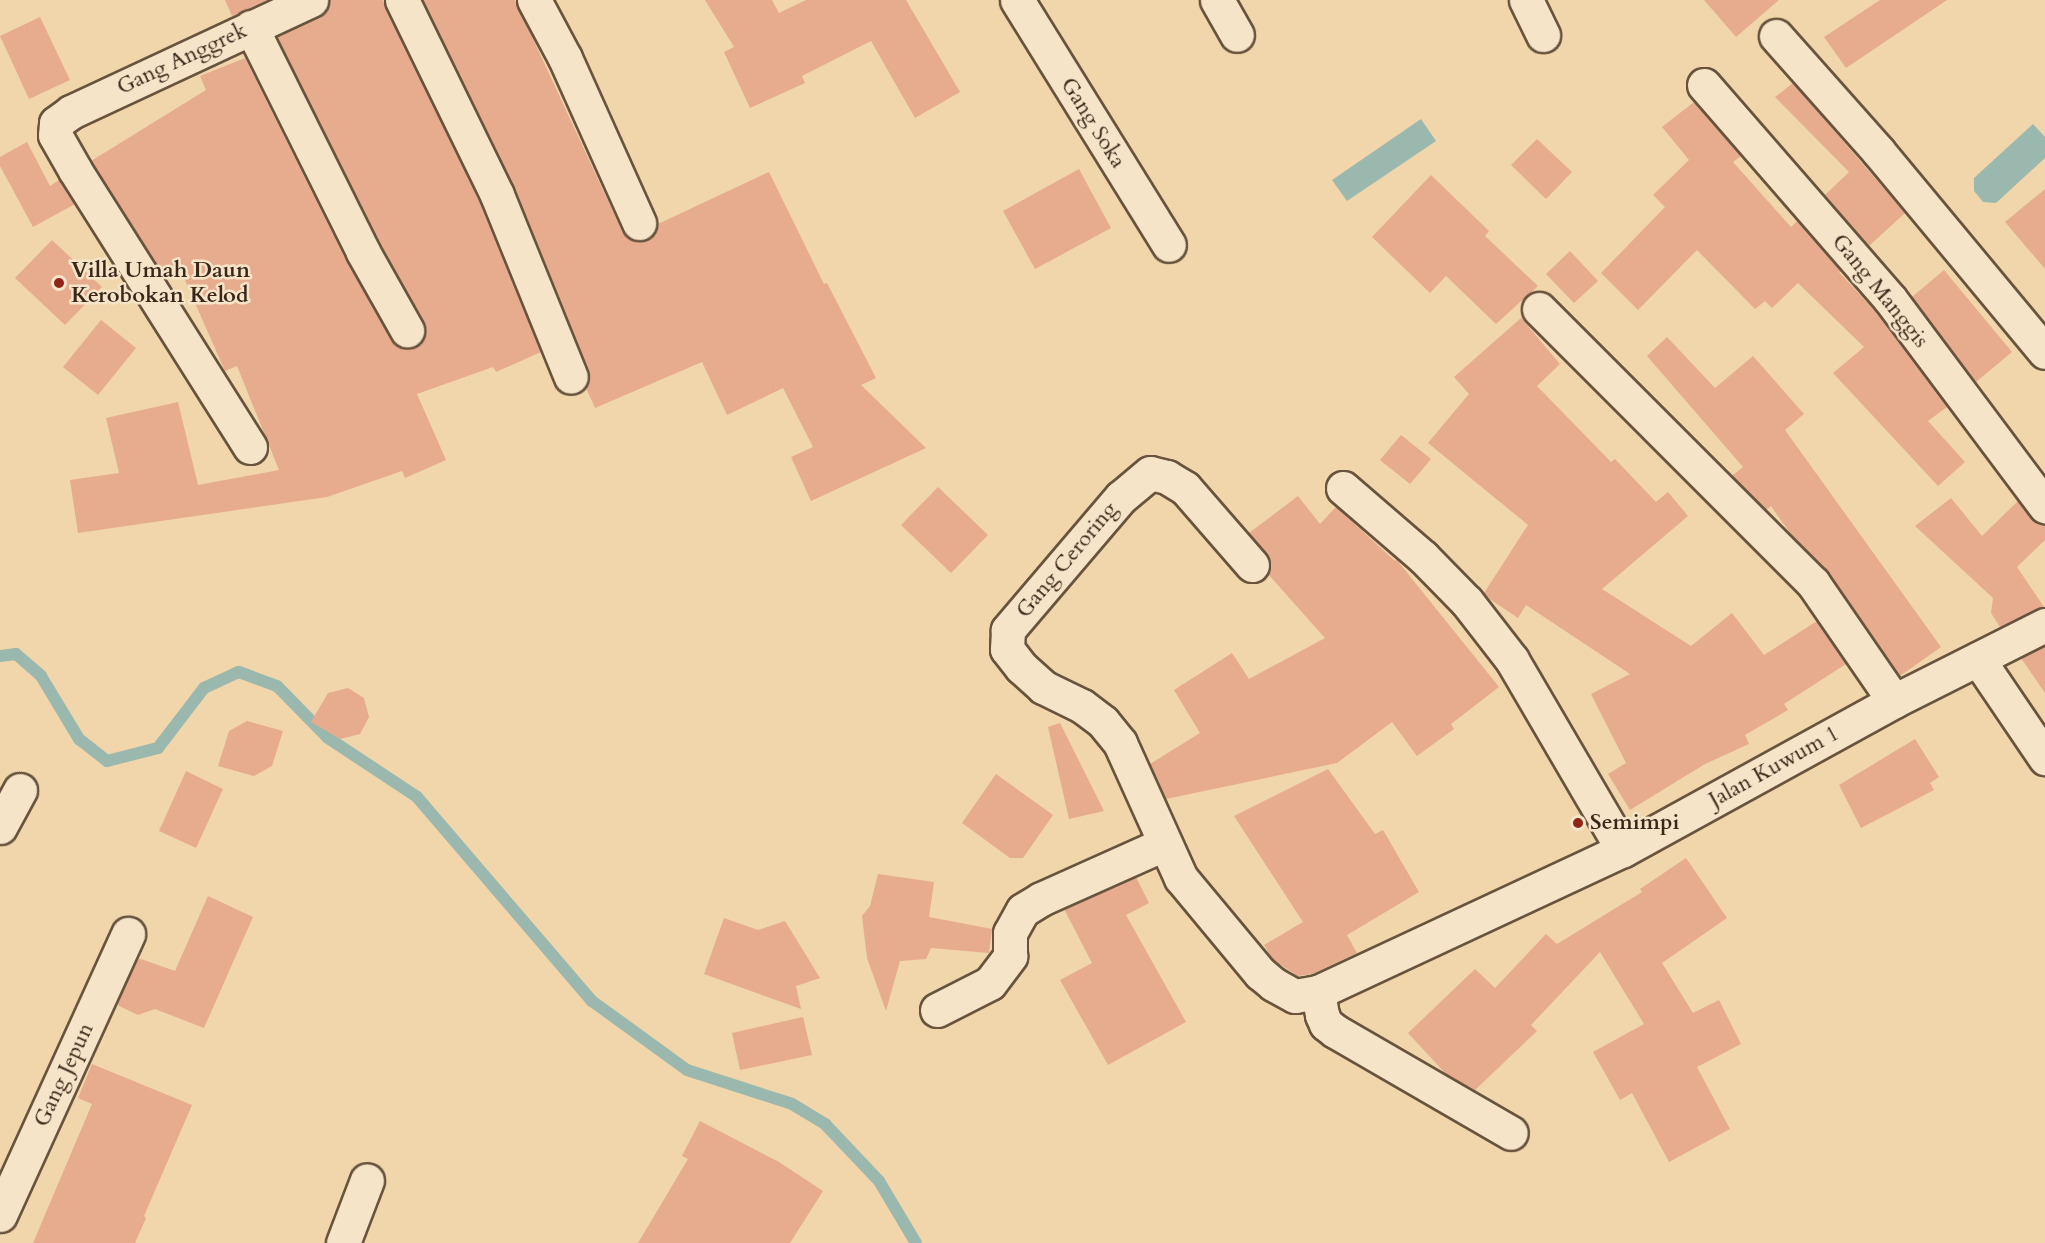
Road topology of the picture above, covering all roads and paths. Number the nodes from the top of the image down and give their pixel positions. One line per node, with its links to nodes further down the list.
1 (311, 0): 7 (street, Gang Anggrek)
2 (402, 0): 17 (street)
3 (534, 0): 12 (street)
4 (1017, 0): 13 (street, Gang Soka)
5 (1217, 0): 8 (street)
6 (1526, 0): 9 (street)
7 (251, 27): 15 (street); 18 (street, Gang Anggrek)
8 (1237, 35)
9 (1543, 35)
10 (1776, 36): 16 (street)
11 (1704, 85): 20 (street, Gang Manggis)
12 (639, 223)
13 (1170, 245)
14 (1539, 309): 24 (street)
15 (407, 330)
16 (2045, 352)
17 (571, 377)
18 (250, 447)
19 (1343, 488): 29 (street)
20 (2045, 506)
21 (1252, 565): 28 (street, Gang Ceroring)
22 (2045, 625): 23 (street, Jalan Kuwum 1)
23 (1978, 659): 24 (street, Jalan Kuwum 1); 25 (street)
24 (1894, 701): 29 (street, Jalan Kuwum 1)
25 (2045, 758)
26 (20, 790): 27 (street)
27 (0, 827)
28 (1164, 844): 31 (street, Gang Ceroring); 33 (street)
29 (1623, 850): 32 (street, Jalan Kuwum 1)
30 (128, 934): 36 (street, Gang Jepun)
31 (1273, 984): 32 (street, Jalan Kuwum 1)
32 (1318, 992): 34 (street)
33 (937, 1010)
34 (1511, 1133)
35 (367, 1180): 37 (street)
36 (0, 1215)
37 (343, 1243)

